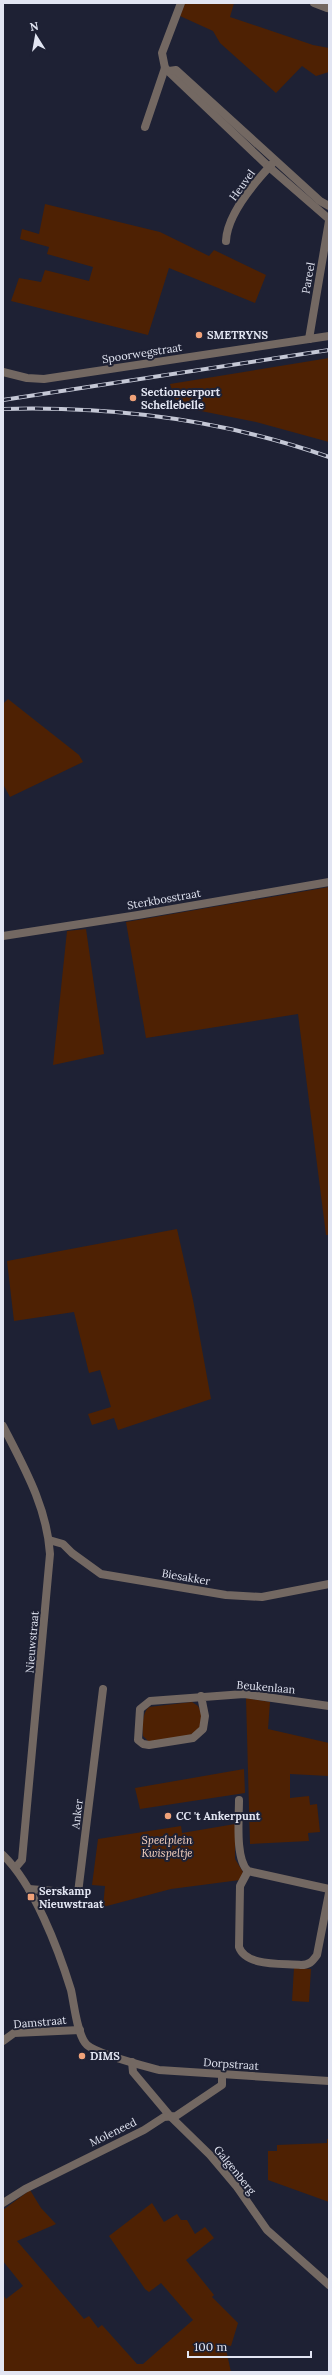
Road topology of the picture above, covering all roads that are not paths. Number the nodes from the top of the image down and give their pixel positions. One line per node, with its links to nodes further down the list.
1 (180, 3): 4 (street)
2 (314, 3): 3 (street)
3 (329, 3)
4 (167, 69): 5 (street, Heuvel); 6 (street)
5 (224, 117): 7 (street, Heuvel); 8 (street, Heuvel)
6 (145, 127)
7 (276, 159): 8 (street, Heuvel); 9 (street, Heuvel)
8 (270, 166): 10 (street, Heuvel); 11 (street, Heuvel)
9 (329, 206)
10 (329, 220): 13 (street, Pareel)
11 (226, 241)
12 (329, 336): 13 (street, Spoorwegstraat)
13 (309, 339): 14 (street, Spoorwegstraat)
14 (3, 372)
15 (329, 882): 16 (street, Sterkbosstraat)
16 (3, 936)
17 (3, 1426): 18 (street, Nieuwstraat)
18 (49, 1540): 19 (street, Biesakker); 25 (street, Nieuwstraat)
19 (329, 1584)
20 (103, 1689): 27 (street, Anker)
21 (201, 1696): 21 (street, Beukenlaan); 22 (street, Beukenlaan)
22 (329, 1706)
23 (239, 1800): 26 (street)
24 (3, 1855): 25 (street)
25 (16, 1867): 27 (street)
26 (248, 1872): 28 (street); 29 (street)
27 (29, 1889): 30 (street)
28 (329, 1889)
29 (329, 1893)
30 (80, 2030): 31 (street, Damstraat); 32 (street)
31 (3, 2041)
32 (132, 2062): 33 (street, Dorpstraat); 35 (street, Galgenberg)
33 (222, 2075): 34 (street, Dorpstraat); 35 (street, Moleneed)
34 (329, 2081)
35 (170, 2116): 36 (street, Moleneed); 37 (street, Galgenberg)
36 (3, 2203)
37 (329, 2285)

